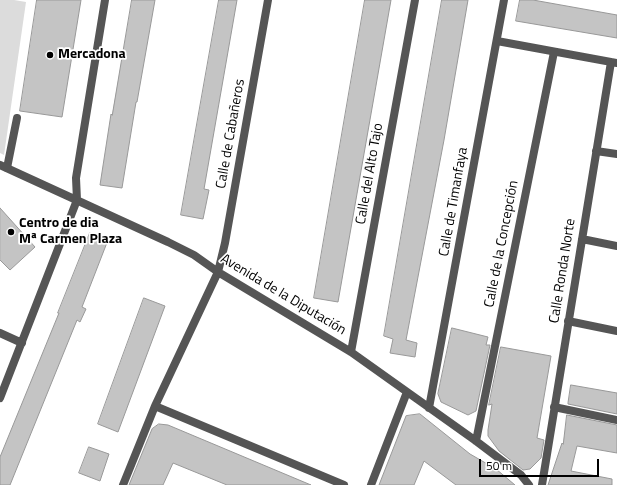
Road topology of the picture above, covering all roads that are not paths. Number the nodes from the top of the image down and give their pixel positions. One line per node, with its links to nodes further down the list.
1 (105, 0): 12 (street)
2 (268, 0): 15 (street, Calle de Cabañeros)
3 (415, 0): 20 (street, Calle del Alto Tajo)
4 (504, 0): 5 (street, Calle de Timanfaya)
5 (497, 41): 6 (street); 25 (street, Calle de Timanfaya)
6 (554, 52): 7 (street); 27 (street, Calle de la Concepción)
7 (614, 63): 9 (street, Calle Ronda Norte)
8 (17, 118): 11 (street)
9 (596, 151): 10 (street); 13 (street, Calle Ronda Norte)
10 (617, 154)
11 (4, 166): 12 (street, Avenida de la Diputación)
12 (77, 200): 15 (street, Avenida de la Diputación); 19 (street)
13 (582, 239): 14 (street); 16 (street, Calle Ronda Norte)
14 (617, 246)
15 (218, 272): 20 (street, Avenida de la Diputación); 23 (street, Calle de Cabañeros)
16 (568, 322): 17 (street); 24 (street, Calle Ronda Norte)
17 (617, 331)
18 (0, 333): 19 (street)
19 (22, 343): 22 (street)
20 (351, 352): 21 (street, Avenida de la Diputación)
21 (407, 392): 25 (street, Avenida de la Diputación); 30 (street)
22 (0, 398)
23 (155, 406): 28 (street, Calle de Cabañeros); 29 (street)
24 (554, 407): 26 (street); 32 (street, Calle Ronda Norte)
25 (429, 408): 27 (street, Avenida de la Diputación)
26 (617, 420)
27 (476, 441): 31 (street, Avenida de la Diputación)
28 (123, 485)
29 (344, 485)
30 (371, 485)
31 (529, 485)
32 (542, 485)

